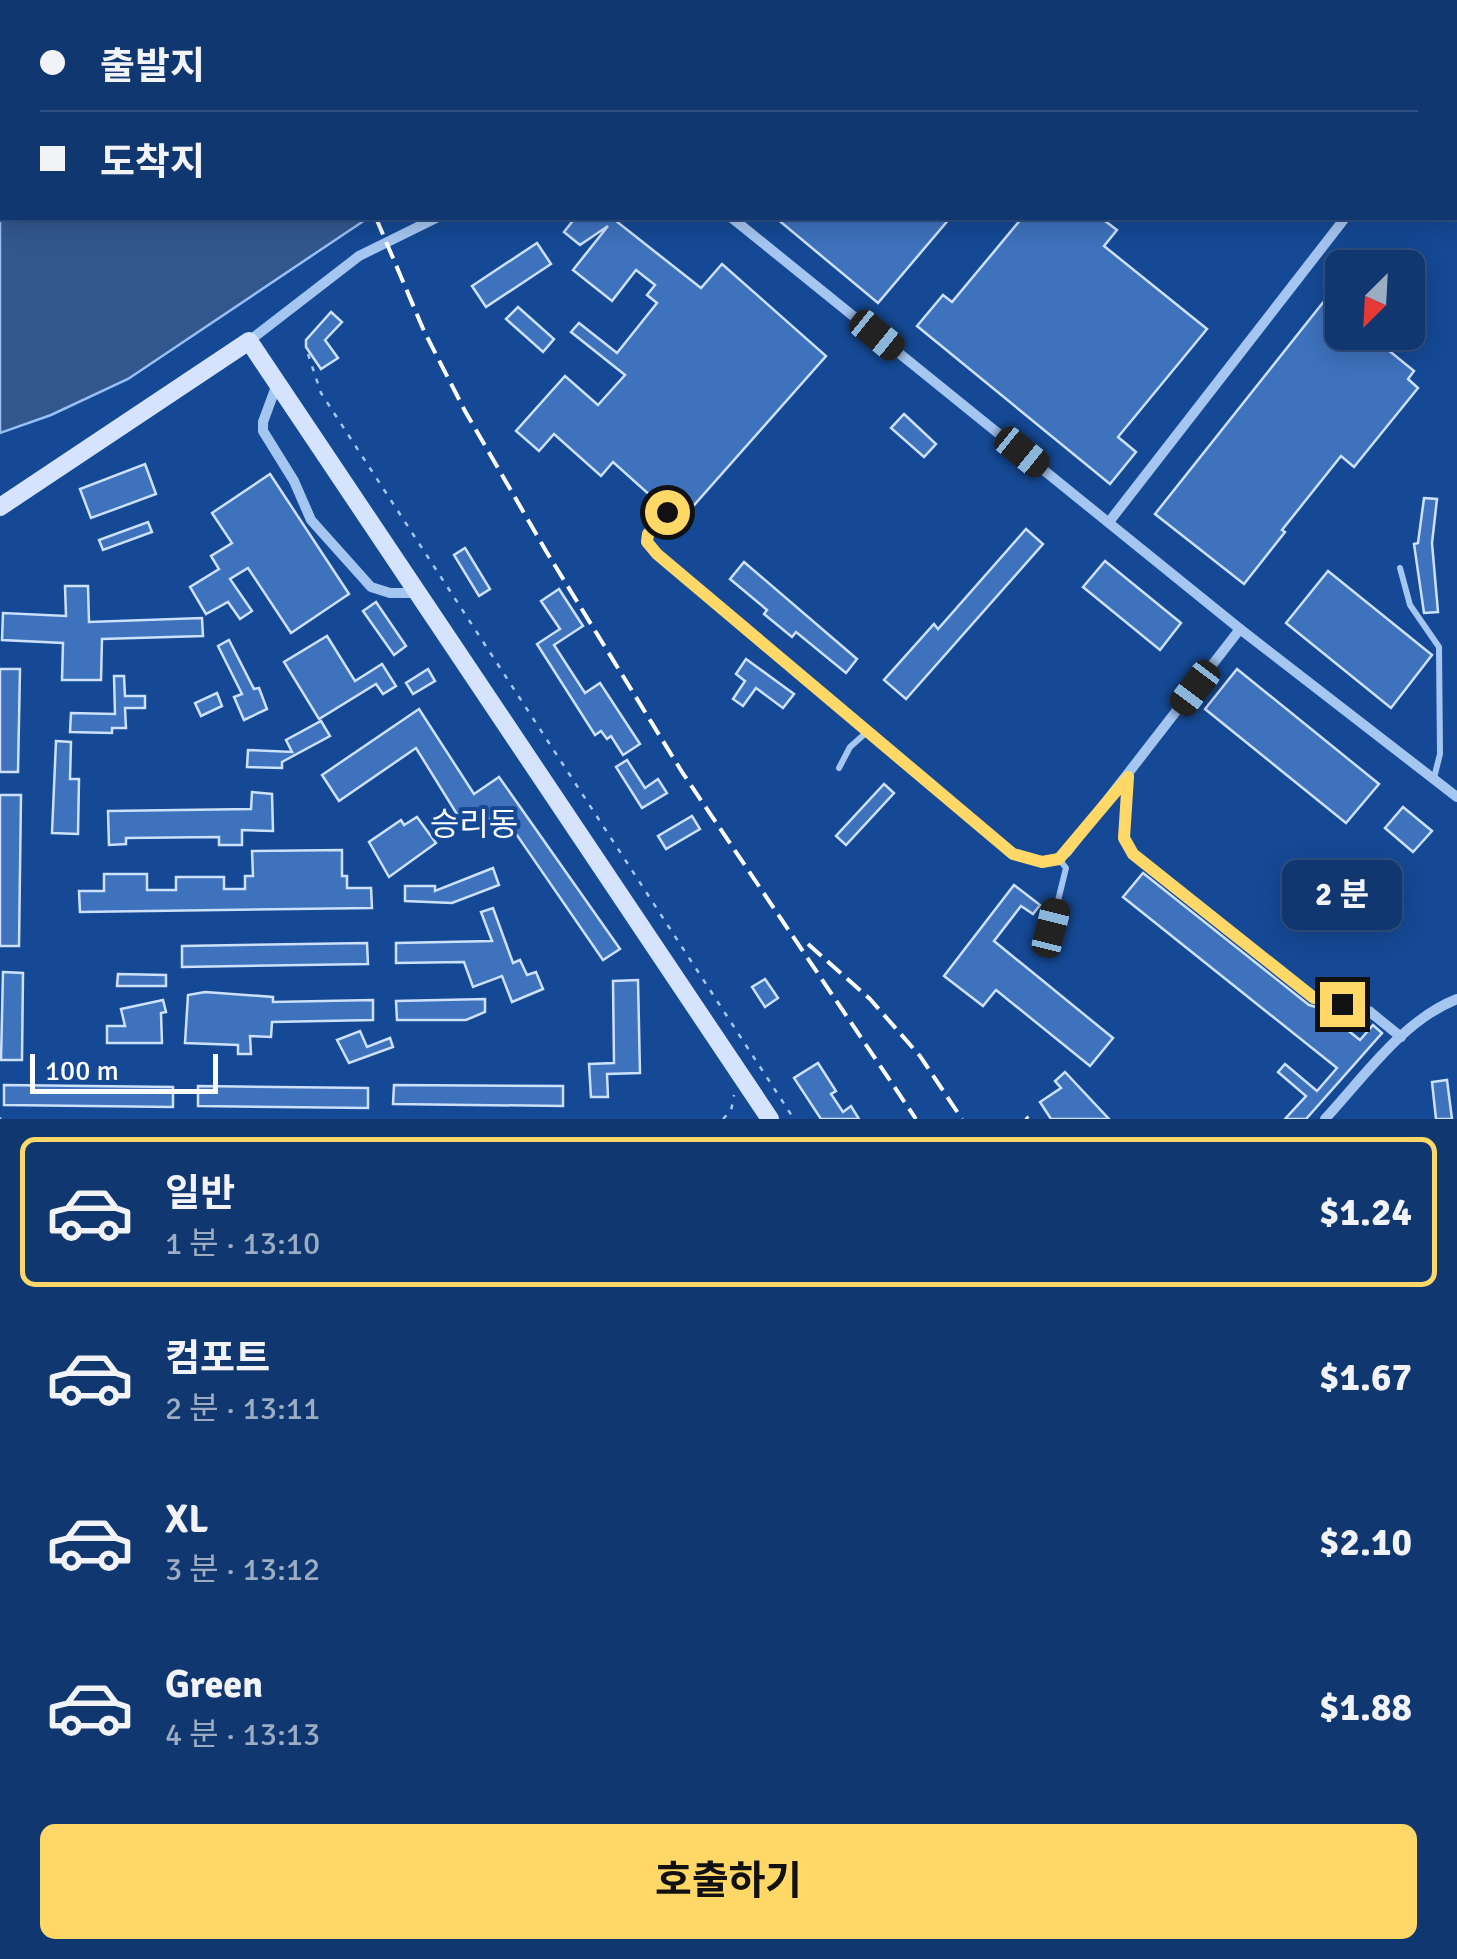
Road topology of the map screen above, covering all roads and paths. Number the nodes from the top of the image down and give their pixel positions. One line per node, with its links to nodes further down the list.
1 (432, 220): 4 (street)
2 (734, 220): 9 (street)
3 (1342, 220): 9 (street)
4 (248, 341): 6 (main road); 7 (main road)
5 (308, 354): 23 (path)
6 (277, 384): 11 (main road); 11 (street)
7 (0, 507)
8 (667, 512): 13 (street)
9 (1108, 522): 12 (street)
10 (1400, 568): 16 (lane)
11 (418, 593): 22 (main road)
12 (1240, 628): 15 (street); 16 (street)
13 (868, 730): 14 (lane); 18 (street)
14 (838, 768)
15 (1128, 777): 18 (street); 21 (street)
16 (1433, 779): 17 (street)
17 (1457, 797)
18 (1059, 859): 19 (lane)
19 (1051, 928)
20 (1457, 999): 21 (street)
21 (1401, 1037): 24 (street)
22 (770, 1119)
23 (794, 1119)
24 (1326, 1119)

